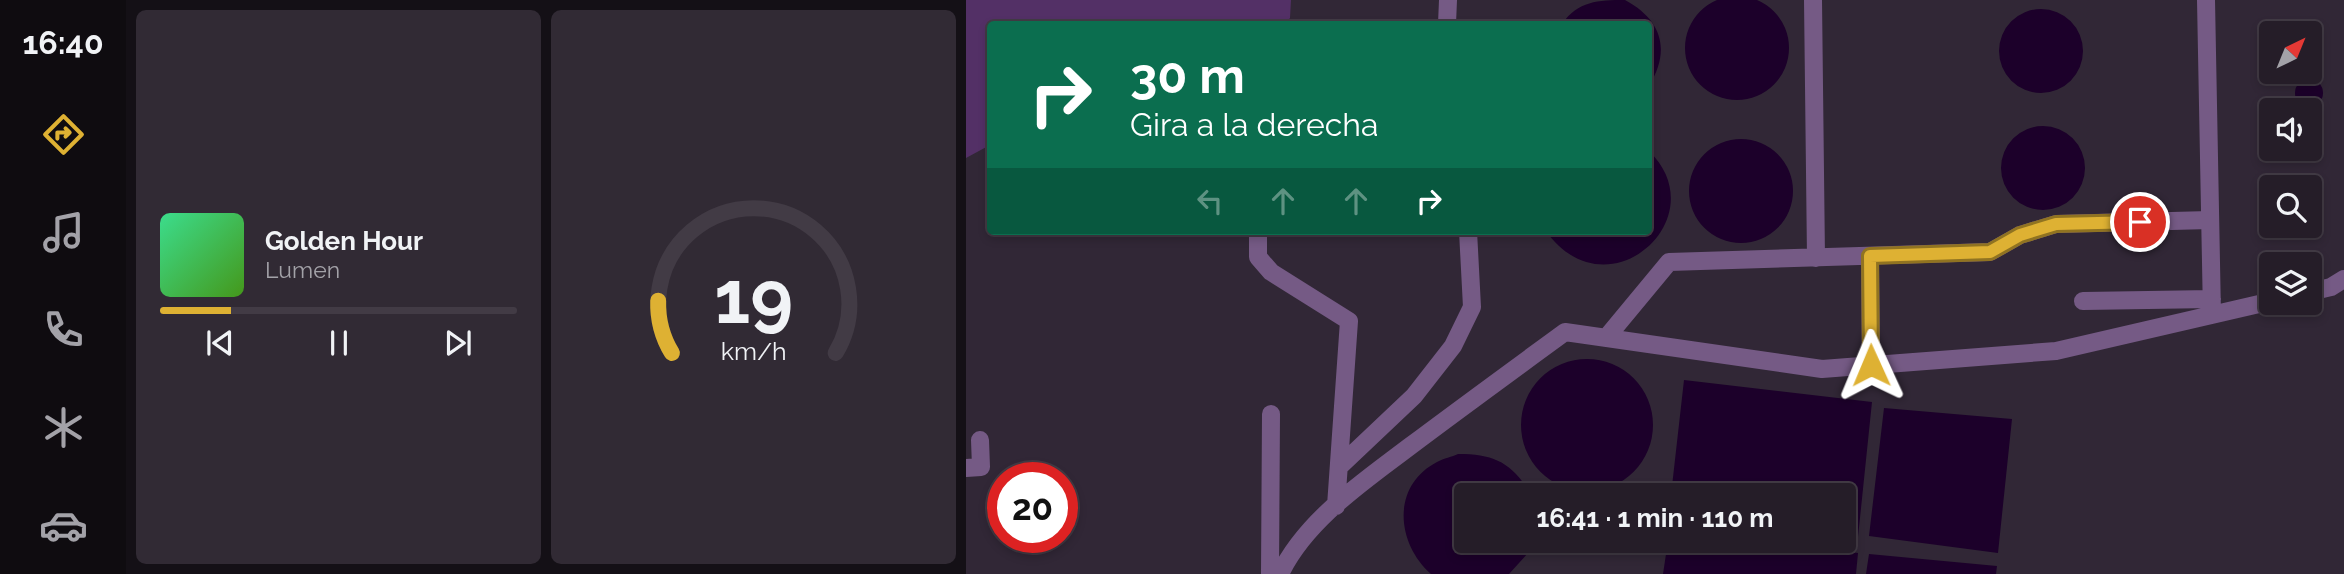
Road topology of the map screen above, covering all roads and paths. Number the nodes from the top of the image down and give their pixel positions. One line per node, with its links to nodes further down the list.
1 (1448, 0): 4 (street)
2 (1813, 0): 9 (street)
3 (2206, 0): 5 (street)
4 (1447, 21)
5 (2210, 220): 8 (street); 14 (street)
6 (1258, 235): 19 (street)
7 (1468, 235): 19 (street)
8 (1870, 256): 9 (street); 16 (street)
9 (1816, 258): 15 (street)
10 (2344, 279): 11 (street)
11 (2322, 289)
12 (2083, 301): 14 (street)
13 (2259, 302): 14 (street)
14 (2212, 307): 16 (street)
15 (1606, 338): 16 (street); 21 (street)
16 (1871, 365)
17 (1271, 414): 22 (street)
18 (980, 440): 20 (street)
19 (1339, 467): 21 (street)
20 (966, 468)
21 (1336, 506): 23 (street)
22 (1270, 574)
23 (1280, 574)

